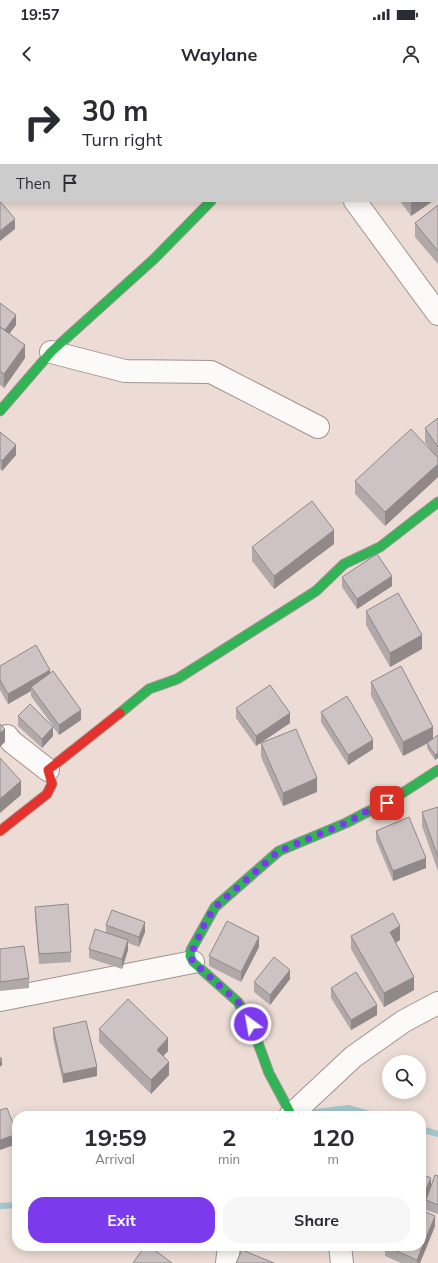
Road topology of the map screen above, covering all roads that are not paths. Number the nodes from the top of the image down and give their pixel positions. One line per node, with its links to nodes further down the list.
1 (210, 202): 4 (street)
2 (357, 202): 3 (street)
3 (438, 314)
4 (51, 352): 5 (street); 6 (street)
5 (0, 411)
6 (318, 427)
7 (438, 502): 9 (street)
8 (7, 736): 9 (street)
9 (48, 770): 11 (street)
10 (438, 770): 12 (street)
11 (0, 831)
12 (193, 962): 13 (street); 15 (street)
13 (0, 1000)
14 (438, 1003): 16 (street)
15 (289, 1111)
16 (296, 1111)
17 (228, 1251): 19 (street)
18 (341, 1251): 20 (street)
19 (227, 1263)
20 (342, 1263)

